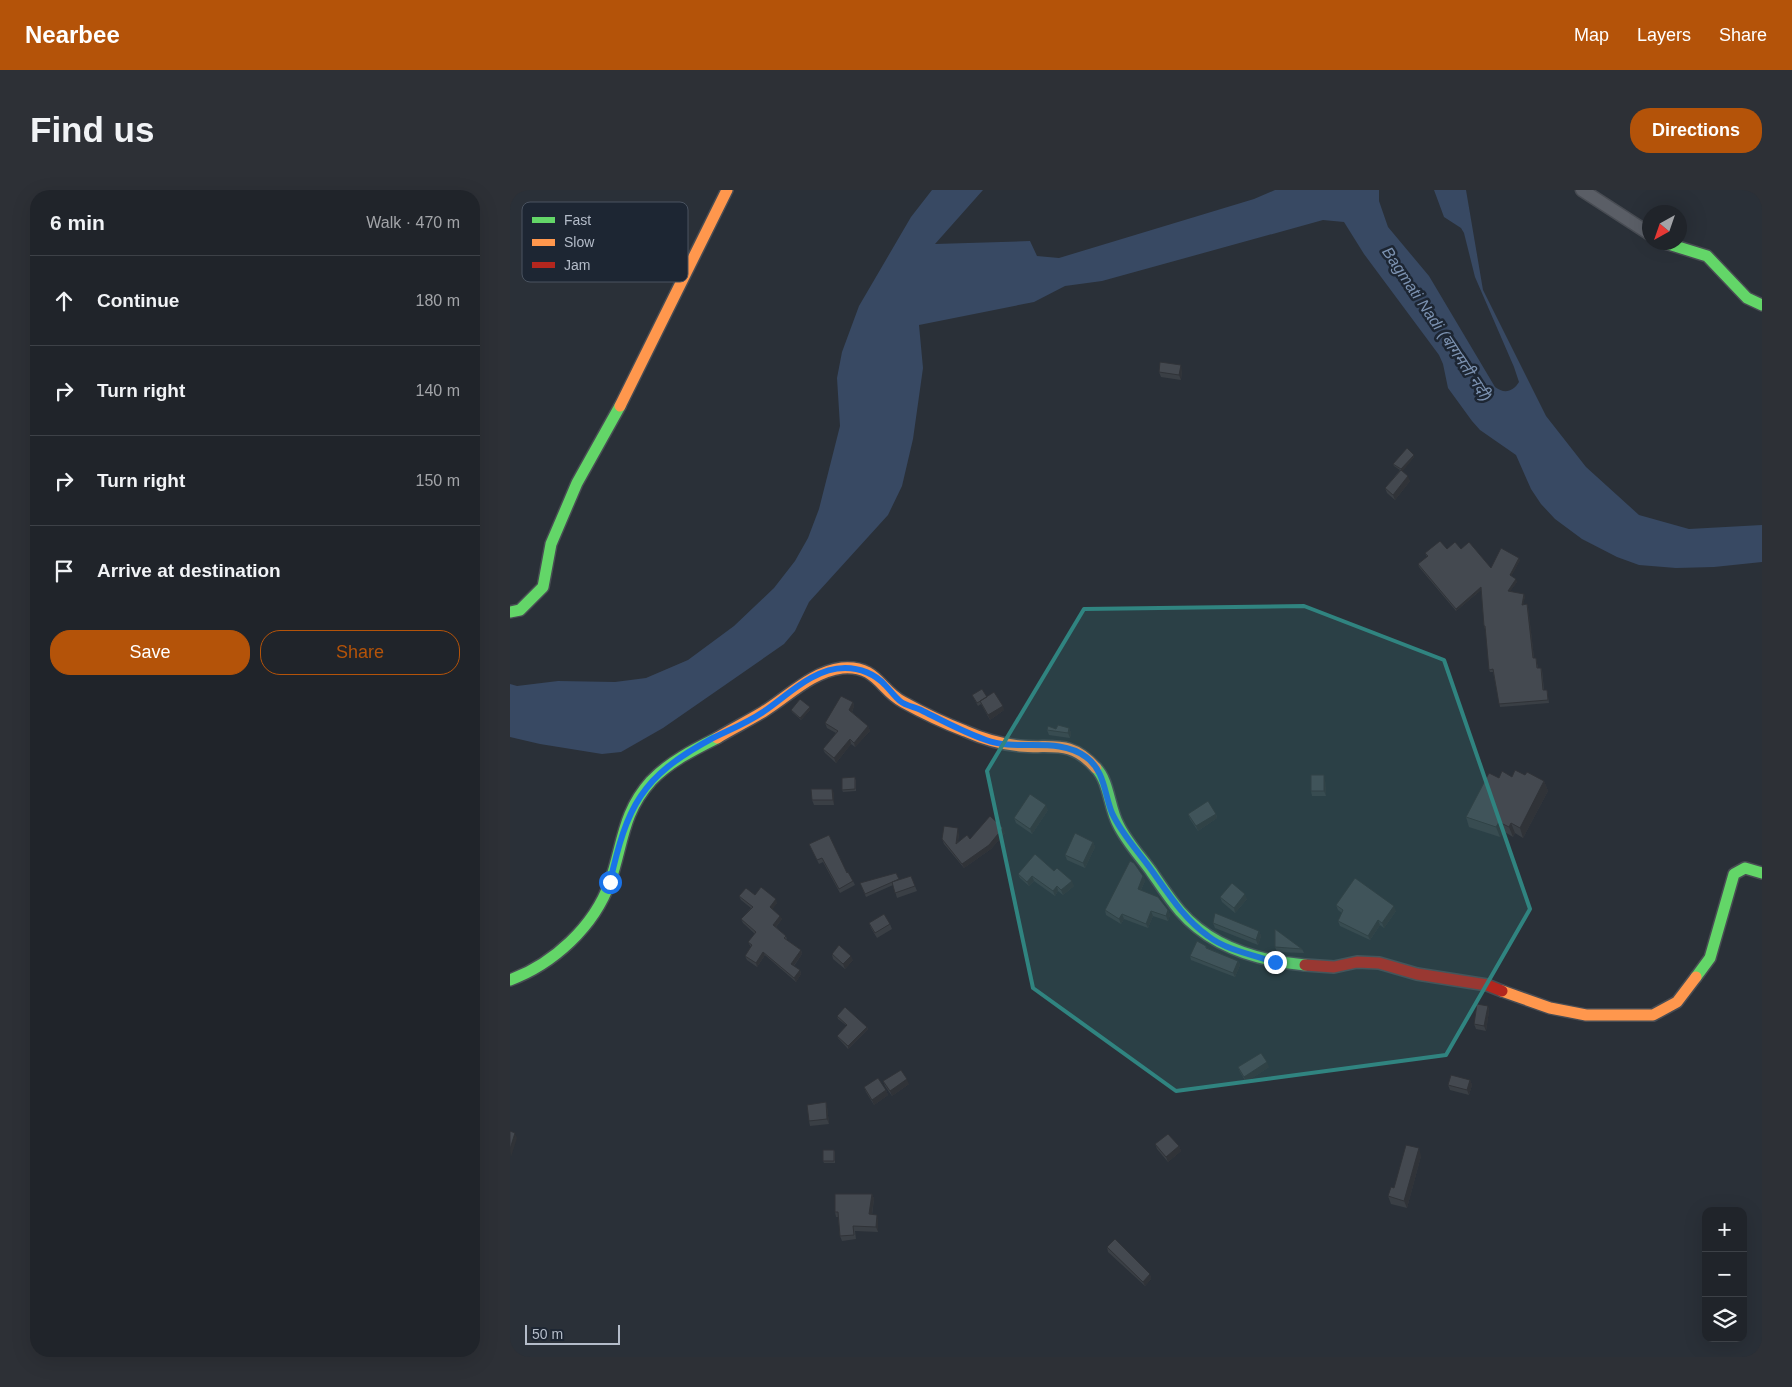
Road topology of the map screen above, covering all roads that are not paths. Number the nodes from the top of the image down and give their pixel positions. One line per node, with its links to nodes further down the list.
1 (726, 190): 5 (street)
2 (1582, 190): 3 (street)
3 (1642, 229)
4 (1687, 250): 7 (street)
5 (688, 268)
6 (681, 282): 8 (street)
7 (1762, 305)
8 (510, 612)
9 (1762, 873): 10 (street)
10 (510, 980)

